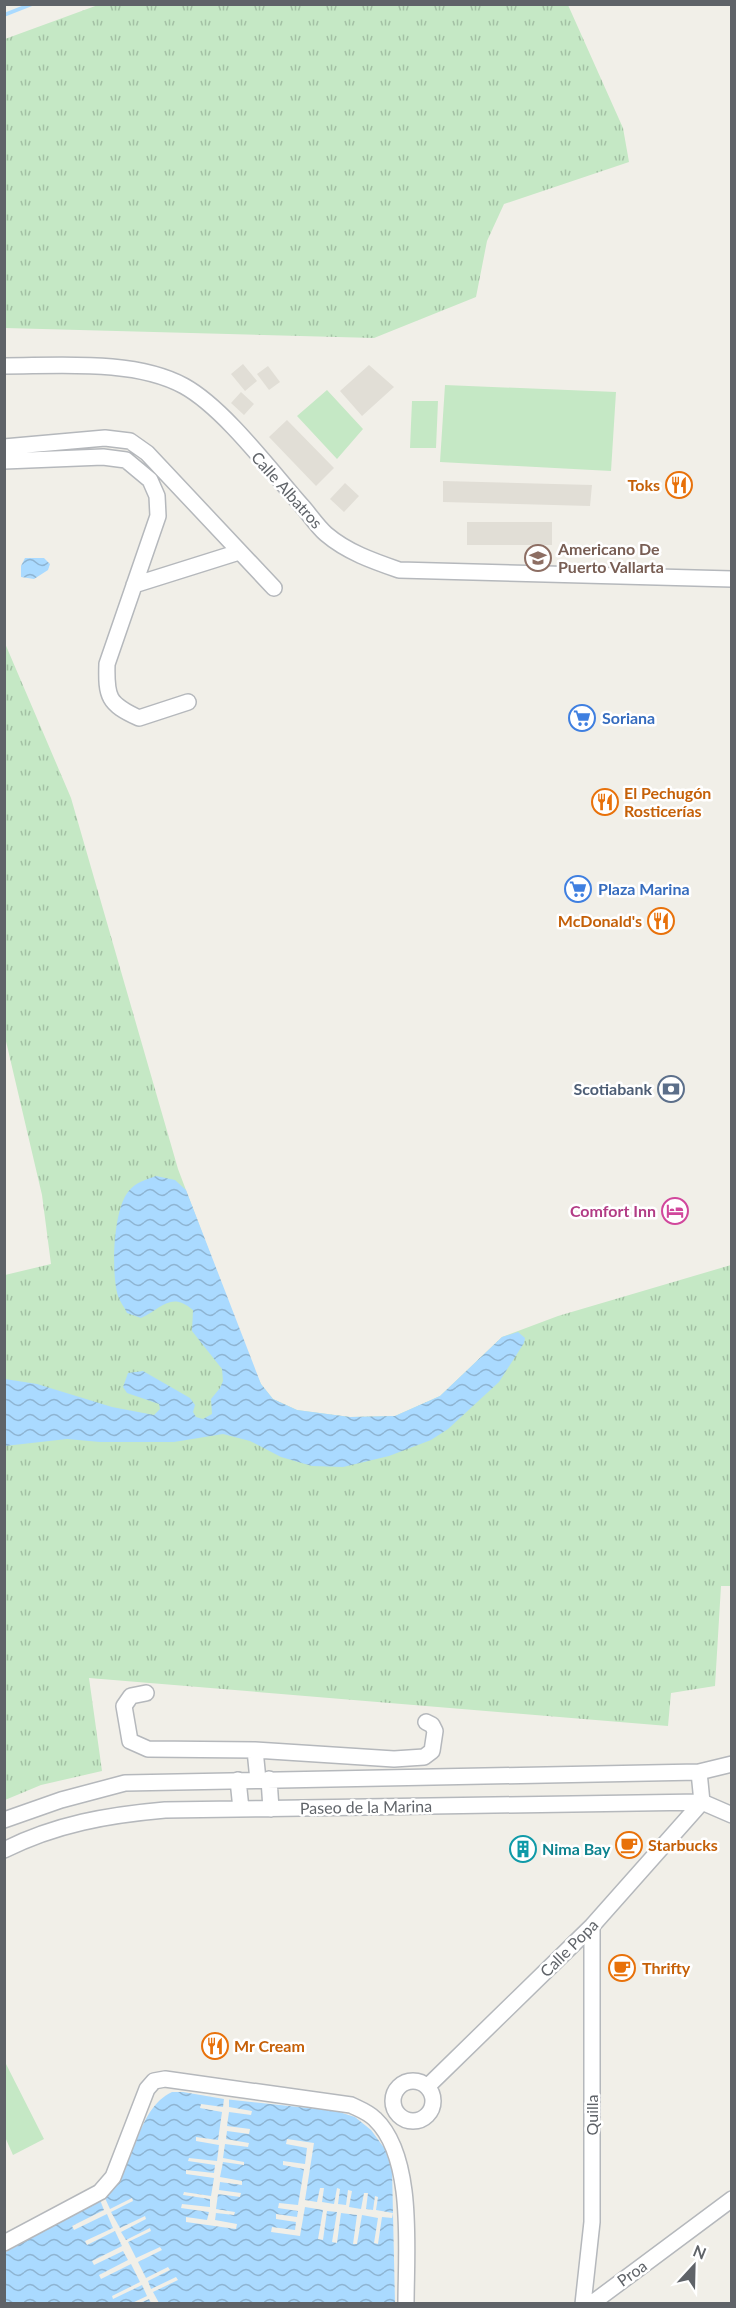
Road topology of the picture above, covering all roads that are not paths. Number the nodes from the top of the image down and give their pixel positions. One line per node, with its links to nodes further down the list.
1 (4, 366): 9 (street, Calle Albatros)
2 (105, 438): 3 (street); 4 (street); 6 (street)
3 (4, 447)
4 (103, 457): 5 (street); 7 (street)
5 (4, 462)
6 (163, 470): 7 (street); 8 (street)
7 (150, 480): 10 (street)
8 (239, 552): 10 (street); 11 (street)
9 (732, 579)
10 (134, 585): 12 (street)
11 (274, 588)
12 (188, 702)
13 (146, 1693): 15 (street)
14 (426, 1722): 15 (street)
15 (255, 1750): 18 (street)
16 (732, 1764): 17 (street, Paseo de la Marina)
17 (699, 1772): 18 (street, Paseo de la Marina); 20 (street)
18 (263, 1779): 19 (street, Paseo de la Marina); 22 (street)
19 (238, 1780): 21 (street); 24 (street, Paseo de la Marina)
20 (702, 1802): 22 (street, Paseo de la Marina); 23 (street, Paseo de la Marina); 26 (street, Calle Popa)
21 (241, 1809): 22 (street, Paseo de la Marina); 25 (street, Paseo de la Marina)
22 (271, 1809)
23 (732, 1815)
24 (4, 1820)
25 (4, 1850)
26 (592, 1926): 27 (street, Calle Popa); 31 (street, Quilla)
27 (428, 2086)
28 (732, 2199): 32 (street, Proa)
29 (4, 2243): 30 (street)
30 (406, 2304)
31 (584, 2304)
32 (591, 2304)

